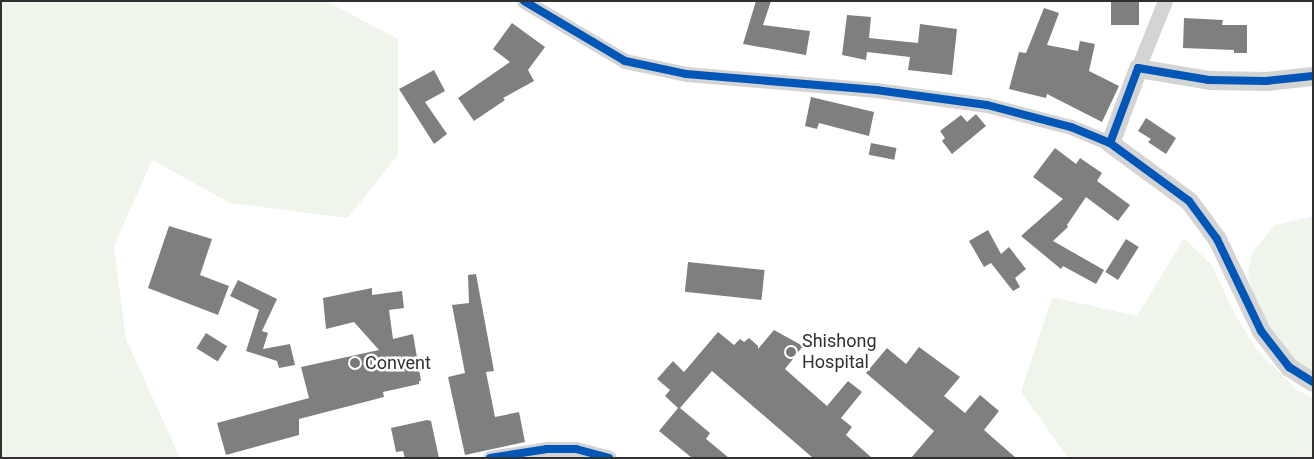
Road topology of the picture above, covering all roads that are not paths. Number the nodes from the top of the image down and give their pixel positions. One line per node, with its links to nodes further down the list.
1 (524, 1): 5 (street)
2 (1165, 1): 3 (street)
3 (1138, 68): 4 (street); 5 (street)
4 (1313, 76)
5 (1110, 143): 6 (street)
6 (1313, 382)
7 (490, 458): 8 (street)
8 (609, 458)

